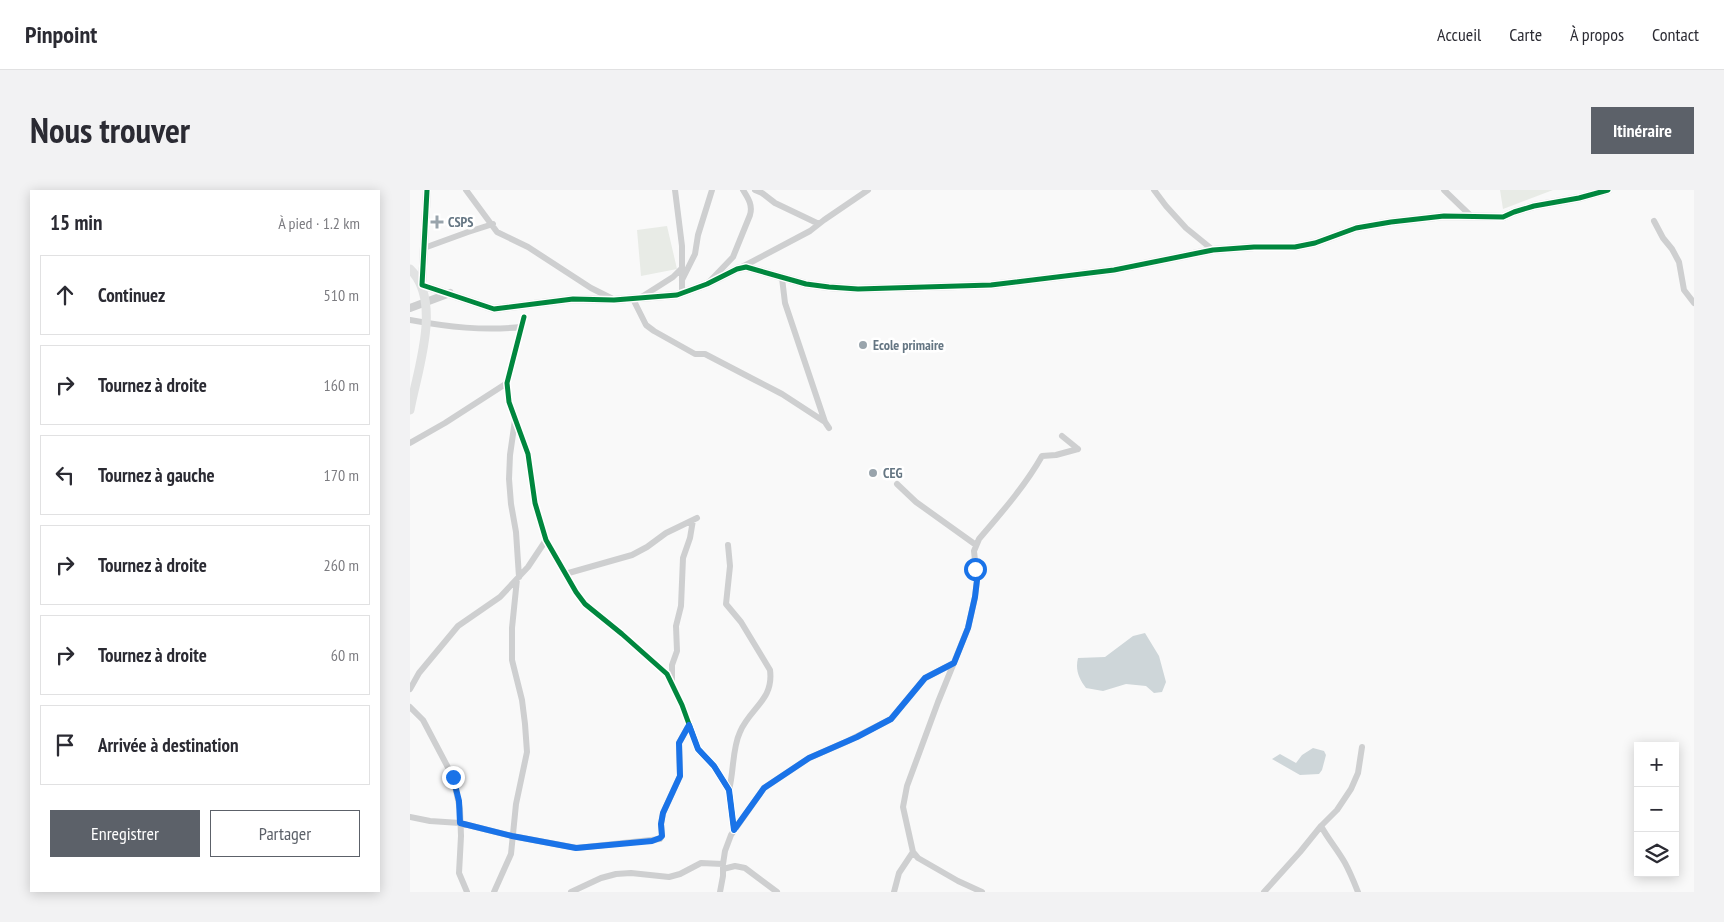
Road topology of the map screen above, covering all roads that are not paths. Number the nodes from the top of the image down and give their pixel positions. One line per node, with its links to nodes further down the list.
1 (427, 190): 15 (street)
2 (466, 190): 13 (street)
3 (675, 190): 18 (street)
4 (712, 190): 21 (street)
5 (743, 190): 22 (street)
6 (755, 190): 14 (street)
7 (868, 190): 14 (street)
8 (1154, 190): 16 (street)
9 (1444, 190): 11 (street)
10 (1608, 190): 11 (street)
11 (1470, 216): 16 (street)
12 (1654, 222): 29 (street)
13 (492, 224): 15 (street); 27 (street)
14 (819, 224): 19 (street)
15 (424, 248): 23 (street)
16 (1214, 250): 20 (street)
17 (410, 269): 23 (main road)
18 (681, 269): 21 (street); 26 (street)
19 (737, 270): 20 (street); 22 (street)
20 (782, 278): 38 (street)
21 (682, 281): 25 (street)
22 (707, 284): 25 (street)
23 (422, 285): 24 (street); 28 (main road)
24 (451, 293): 27 (street); 28 (street)
25 (682, 293): 26 (street)
26 (636, 299): 27 (street); 38 (street)
27 (614, 300)
28 (426, 302): 30 (street); 33 (main road)
29 (1694, 302)
30 (410, 308)
31 (524, 317): 34 (street)
32 (410, 320): 33 (street)
33 (426, 323): 34 (street); 36 (main road)
34 (522, 327): 35 (street)
35 (507, 383): 37 (street); 41 (street)
36 (410, 410)
37 (515, 420): 43 (street); 47 (street)
38 (824, 422): 39 (street)
39 (829, 428)
40 (1062, 436): 45 (street)
41 (410, 443)
42 (897, 484): 45 (street)
43 (546, 540): 46 (street); 47 (street)
44 (728, 545): 54 (street)
45 (976, 546): 48 (street)
46 (565, 574): 49 (street); 49 (street)
47 (518, 578): 50 (street); 59 (street)
48 (954, 663): 58 (street); 60 (street)
49 (672, 684): 52 (street)
50 (410, 689)
51 (410, 707): 56 (street)
52 (689, 725): 54 (street); 59 (street)
53 (1362, 747): 57 (street)
54 (729, 790): 58 (street)
55 (410, 817): 56 (street)
56 (460, 823): 59 (street); 62 (street)
57 (1321, 826): 69 (street); 70 (street)
58 (734, 830): 61 (street)
59 (512, 836): 63 (street)
60 (913, 852): 67 (street); 68 (street)
61 (723, 867): 64 (street); 65 (street); 66 (street)
62 (467, 892)
63 (494, 892)
64 (571, 892)
65 (720, 892)
66 (777, 892)
67 (894, 892)
68 (982, 892)
69 (1264, 892)
70 (1358, 892)

